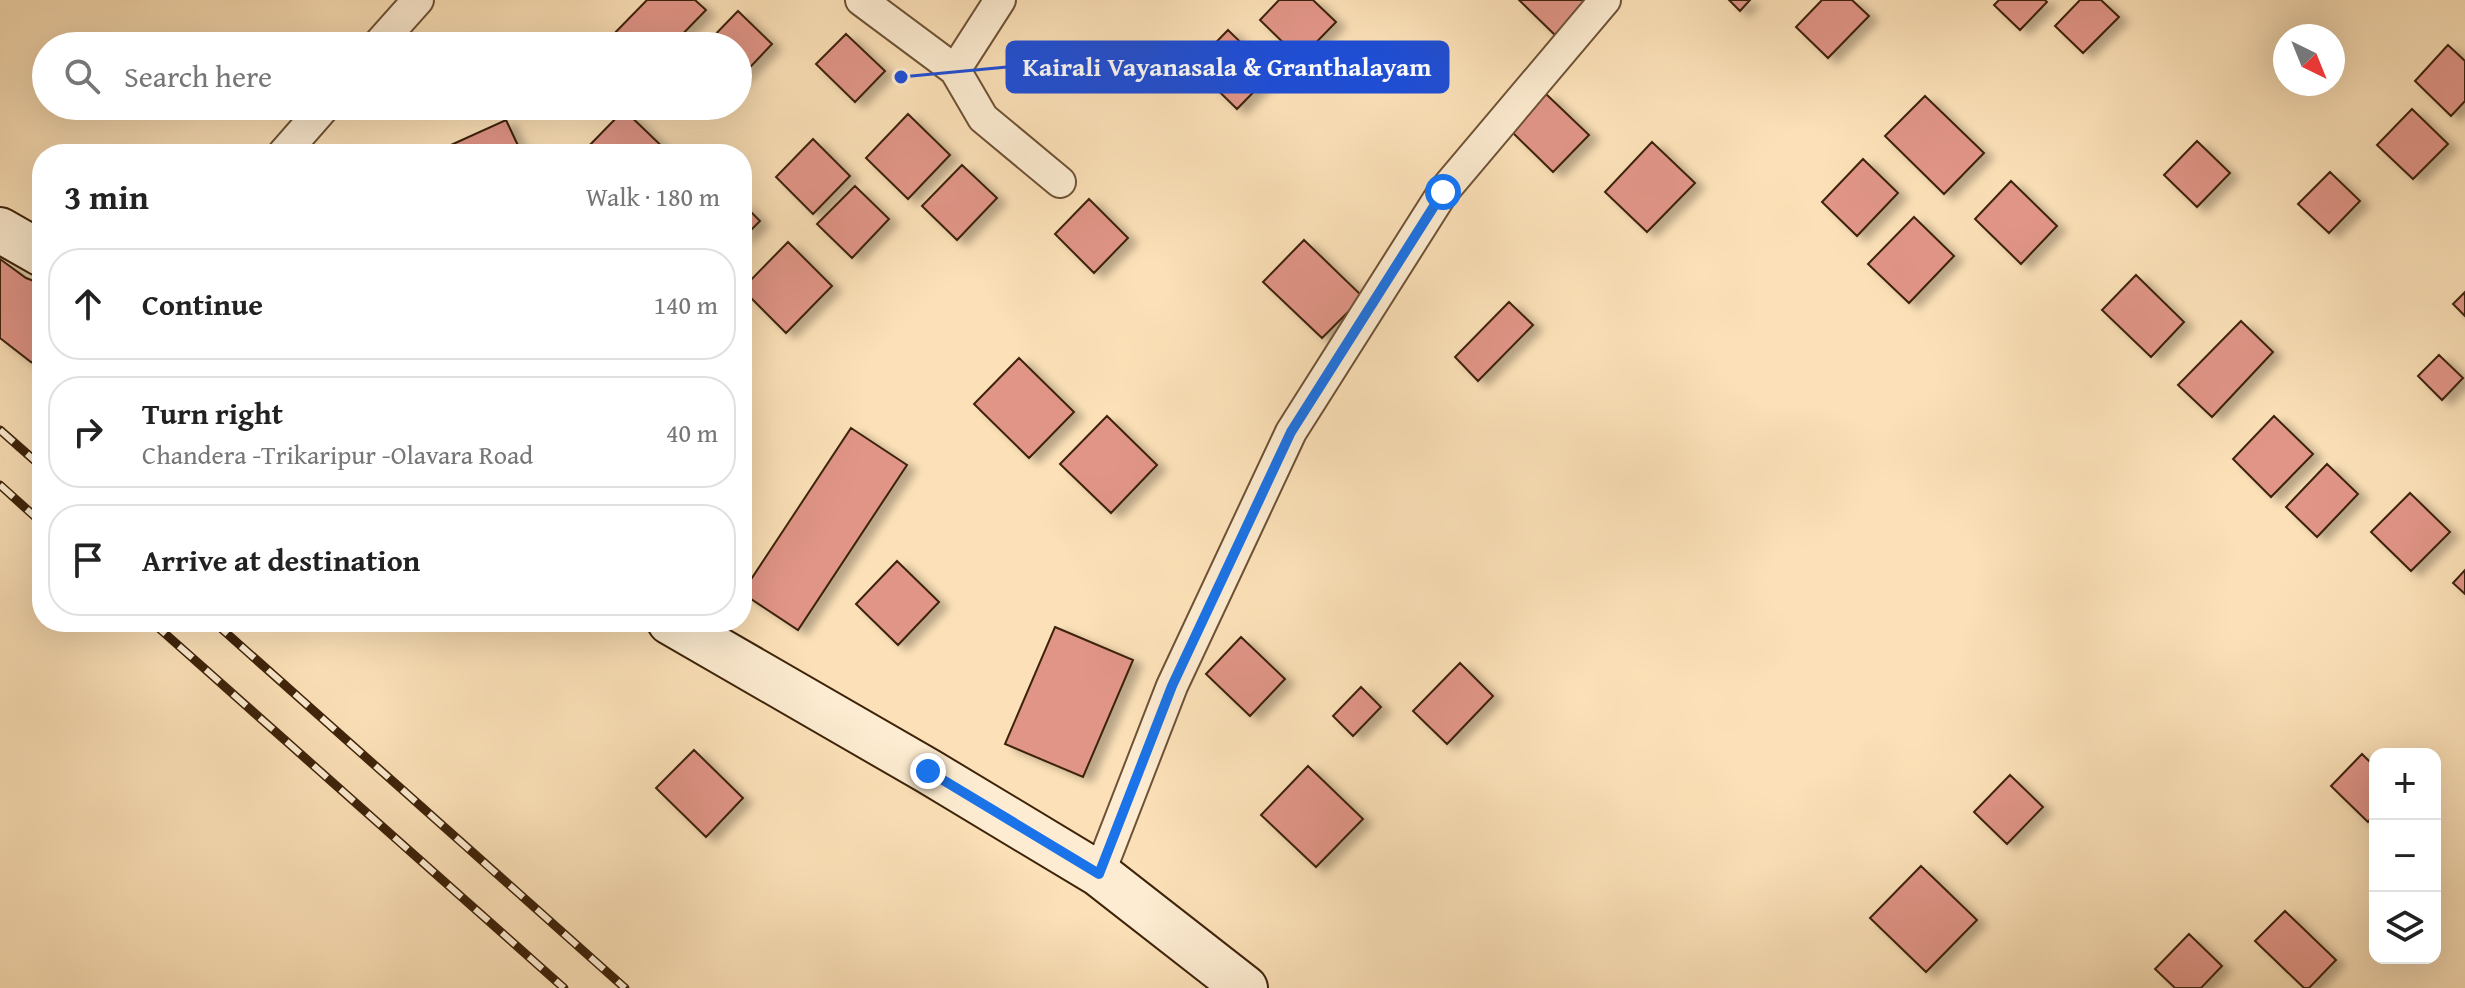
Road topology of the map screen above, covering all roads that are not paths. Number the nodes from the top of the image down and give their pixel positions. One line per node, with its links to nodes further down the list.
1 (418, 0): 5 (street)
2 (861, 0): 6 (street)
3 (1000, 0): 6 (street)
4 (1605, 0): 13 (street)
5 (389, 32)
6 (955, 70): 9 (street)
7 (313, 120): 8 (street)
8 (292, 144)
9 (1060, 182)
10 (0, 230): 11 (main road)
11 (32, 248)
12 (687, 632): 13 (main road)
13 (1099, 874): 14 (main road)
14 (1245, 988)

